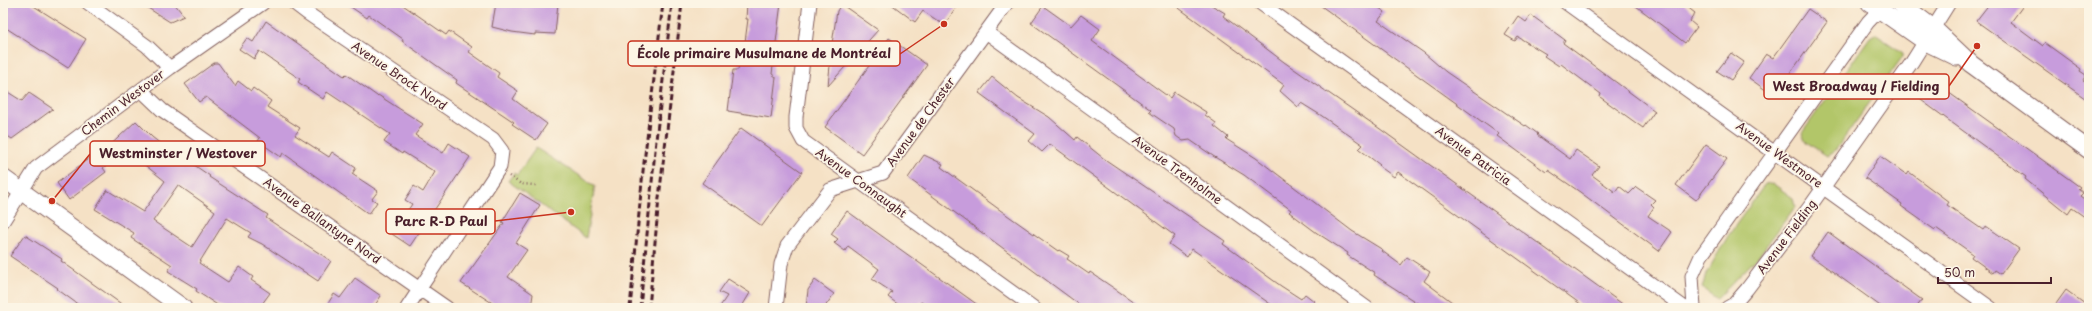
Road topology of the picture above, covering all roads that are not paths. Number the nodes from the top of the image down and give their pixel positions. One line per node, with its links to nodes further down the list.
1 (88, 3): 13 (street)
2 (263, 3): 13 (street, Chemin Westover)
3 (294, 3): 22 (street, Avenue Brock Nord)
4 (810, 3): 18 (street, Avenue Connaught)
5 (1007, 3): 11 (street, Avenue de Chester)
6 (1260, 3): 29 (street, Avenue Patricia)
7 (1566, 3): 16 (street, Avenue Westmore)
8 (1900, 3): 12 (street)
9 (1949, 3): 12 (street, Avenue Fielding)
10 (1879, 5): 12 (street); 16 (street)
11 (986, 32): 18 (street, Avenue de Chester); 28 (street, Avenue Trenholme)
12 (1930, 35): 15 (street); 19 (street, Avenue Fielding)
13 (170, 68): 14 (street, Chemin Westover)
14 (141, 90): 20 (street, Chemin Westover); 22 (street, Avenue Ballantyne Nord)
15 (2089, 150)
16 (1775, 153): 19 (street, Avenue Westmore); 30 (street)
17 (3, 178): 20 (street)
18 (857, 180): 26 (street, Avenue de Chester); 27 (street, Avenue Connaught)
19 (1823, 187): 31 (street, Avenue Fielding); 32 (street, Avenue Westmore)
20 (22, 192): 21 (street, Chemin Westover); 23 (street)
21 (3, 221)
22 (420, 289): 24 (street); 25 (street, Avenue Ballantyne Nord)
23 (183, 308)
24 (407, 308)
25 (447, 308)
26 (776, 308)
27 (1034, 308)
28 (1367, 308)
29 (1685, 308)
30 (1694, 308)
31 (1727, 308)
32 (1991, 308)

